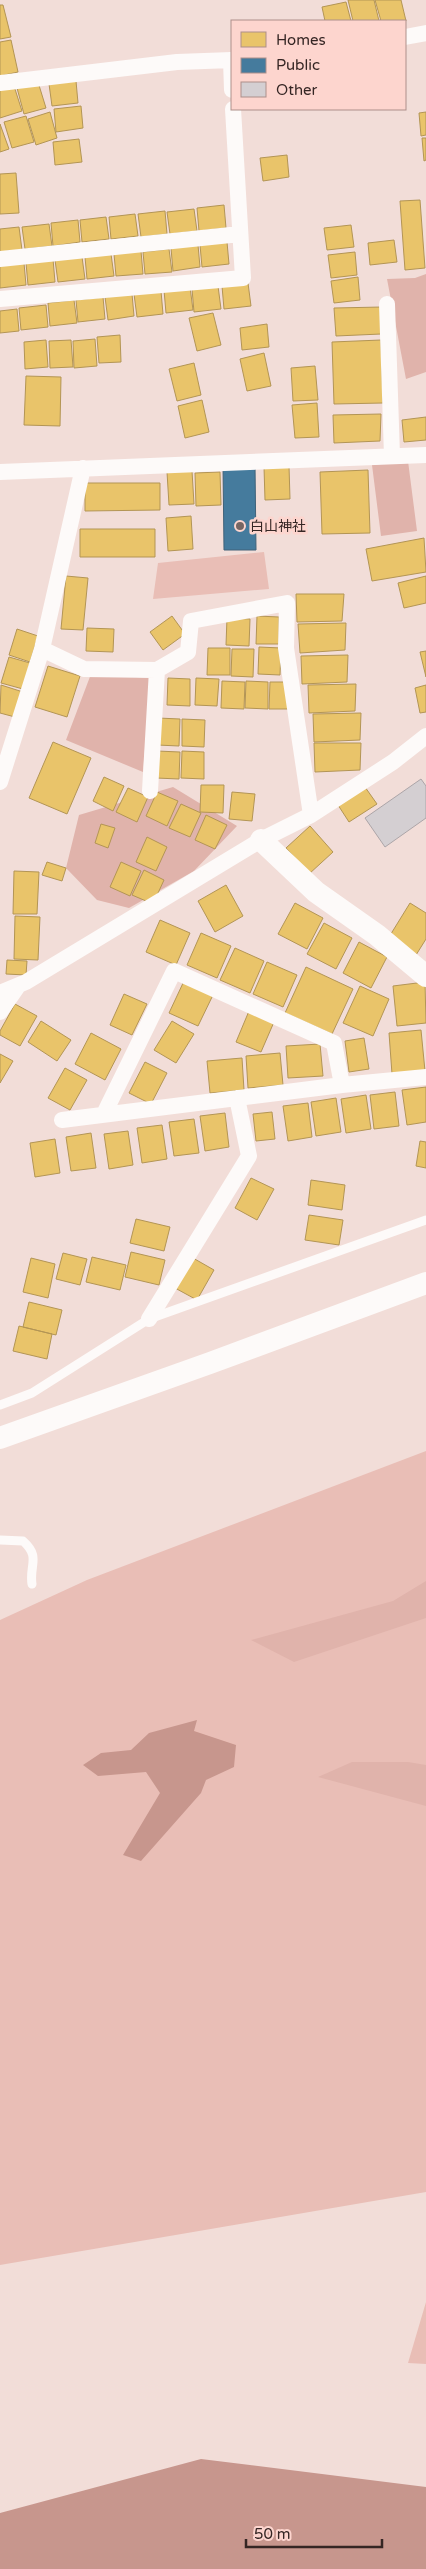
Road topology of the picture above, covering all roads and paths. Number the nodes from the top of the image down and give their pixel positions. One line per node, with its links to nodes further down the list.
1 (426, 33): 2 (street)
2 (406, 37)
3 (231, 60): 4 (street)
4 (0, 84)
5 (233, 110): 6 (street)
6 (240, 234): 7 (street); 8 (street)
7 (0, 259)
8 (0, 299)
9 (387, 304): 11 (street)
10 (426, 455): 11 (street)
11 (392, 456): 12 (street)
12 (83, 468): 13 (street); 14 (street)
13 (0, 472)
14 (42, 649): 15 (street); 17 (street)
15 (156, 670): 18 (street); 19 (street)
16 (425, 739): 19 (street)
17 (0, 782)
18 (150, 791)
19 (311, 815): 20 (street)
20 (261, 840): 21 (street); 22 (street)
21 (426, 976)
22 (18, 986): 23 (street); 24 (street)
23 (0, 993)
24 (0, 1012)
25 (426, 1077): 26 (street)
26 (342, 1085): 27 (street); 28 (street)
27 (237, 1098): 28 (street); 32 (street)
28 (104, 1114): 29 (street)
29 (62, 1120)
30 (426, 1220): 32 (lane)
31 (426, 1283): 34 (street)
32 (149, 1319): 33 (lane)
33 (0, 1404)
34 (0, 1438)
35 (0, 1540): 36 (lane)
36 (32, 1584)

